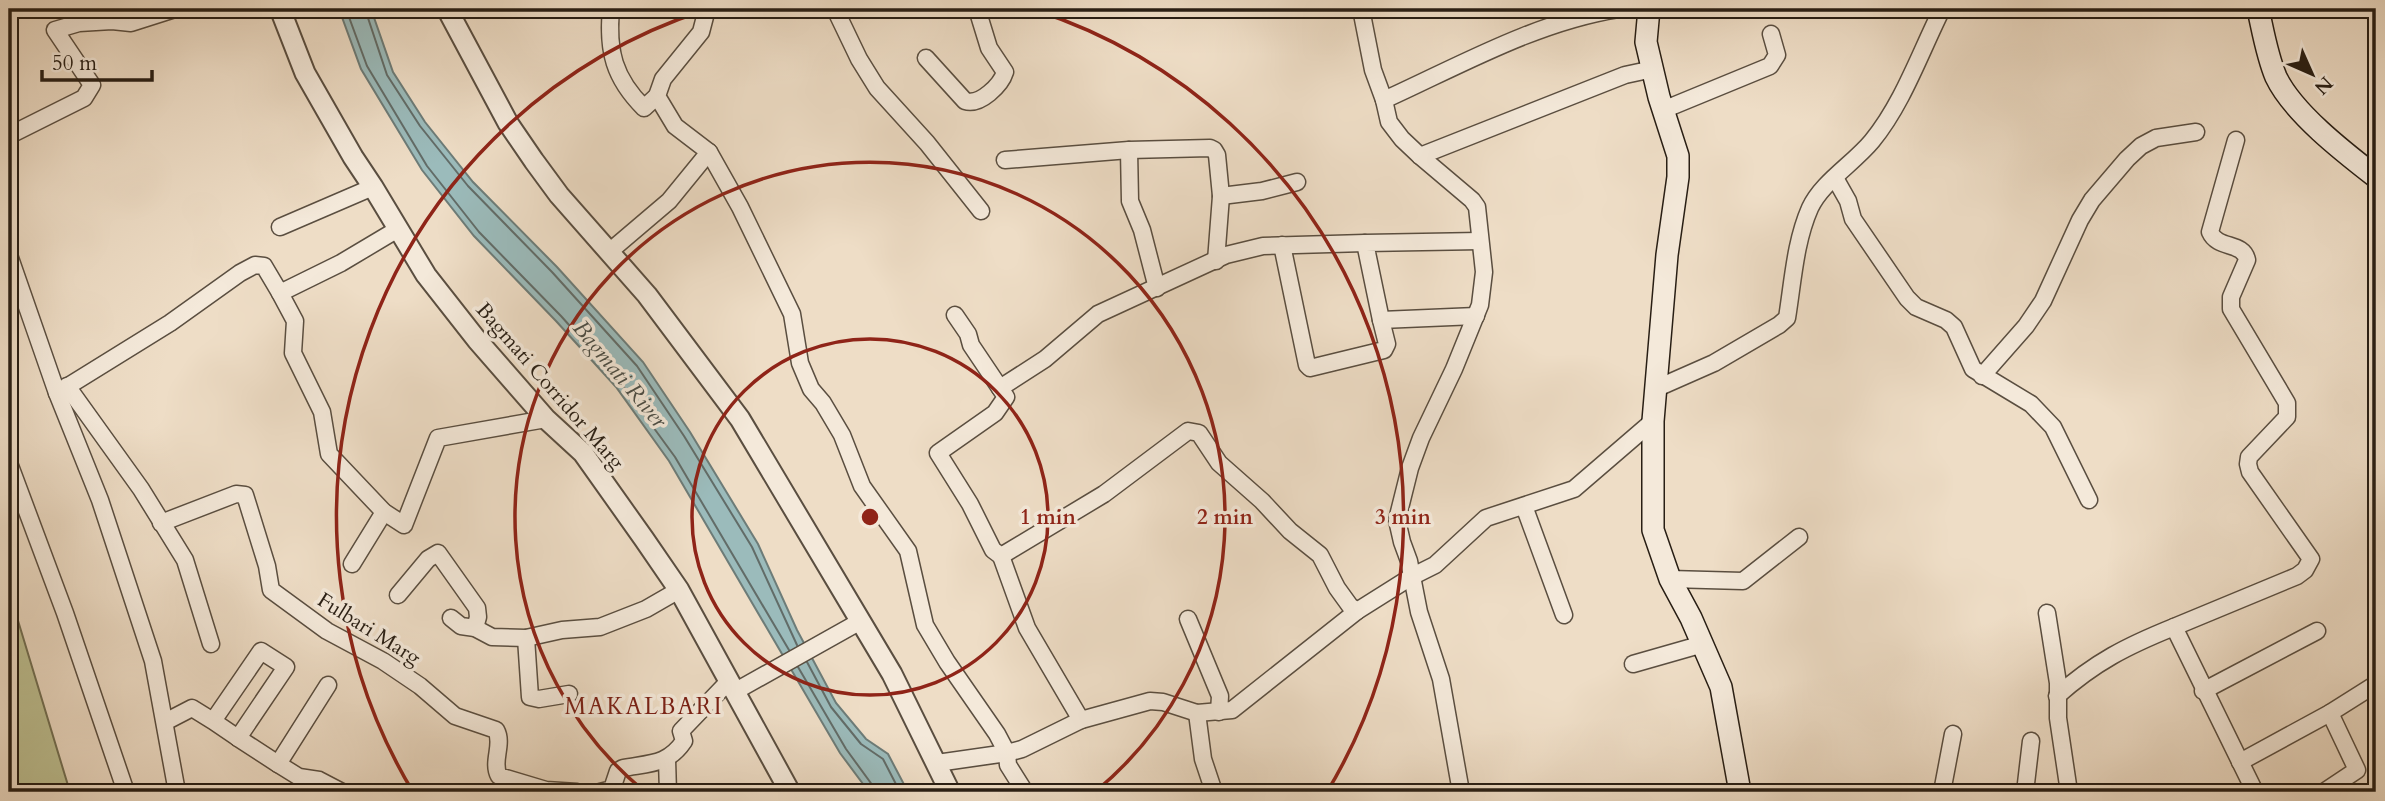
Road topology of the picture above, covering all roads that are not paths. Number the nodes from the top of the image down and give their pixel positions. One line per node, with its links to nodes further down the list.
1 (175, 9): 19 (street)
2 (280, 9): 29 (street, Bagmati Corridor Marg)
3 (447, 9): 37 (street)
4 (611, 9): 16 (street)
5 (707, 9): 16 (street)
6 (835, 9): 31 (street)
7 (977, 9): 14 (street)
8 (1362, 9): 17 (street)
9 (1618, 9): 17 (street)
10 (1649, 9): 15 (main road)
11 (1942, 9): 27 (street)
12 (2258, 9): 26 (main road)
13 (1771, 34): 18 (street)
14 (926, 58)
15 (1653, 69): 18 (main road); 24 (street)
16 (657, 96): 23 (street)
17 (1384, 100): 24 (street)
18 (1663, 110): 47 (main road)
19 (9, 132)
20 (2196, 132): 45 (street)
21 (2236, 140): 69 (street)
22 (1129, 149): 25 (street); 30 (street); 40 (street)
23 (709, 152): 37 (street); 91 (street)
24 (1420, 156): 34 (street)
25 (1005, 160)
26 (2376, 177)
27 (1835, 178): 45 (street); 47 (street)
28 (1297, 182): 30 (street)
29 (373, 187): 32 (street); 33 (street, Bagmati Corridor Marg)
30 (1221, 196): 39 (street)
31 (981, 211)
32 (280, 227)
33 (398, 229): 41 (street); 49 (street, Bagmati Corridor Marg)
34 (1480, 241): 35 (street); 43 (street)
35 (1365, 243): 36 (street); 44 (street)
36 (1282, 245): 39 (street); 44 (street)
37 (609, 252): 68 (street)
38 (9, 255): 48 (street)
39 (1216, 261): 40 (street)
40 (1157, 288): 46 (street)
41 (280, 293): 48 (street); 54 (street)
42 (955, 315): 46 (street)
43 (1476, 316): 44 (street); 59 (street)
44 (1381, 320)
45 (1982, 376): 52 (street)
46 (1000, 388): 57 (street)
47 (1655, 389): 50 (main road)
48 (62, 390): 55 (street); 87 (street)
49 (546, 419): 54 (street); 61 (street, Bagmati Corridor Marg)
50 (1653, 421): 53 (street); 60 (main road)
51 (9, 463): 97 (street)
52 (2089, 500)
53 (1524, 506): 59 (street); 65 (street)
54 (384, 512): 58 (street)
55 (161, 523): 73 (street); 96 (street, Fulbari Marg)
56 (1799, 537): 60 (street)
57 (1001, 556): 63 (street); 85 (street)
58 (352, 564)
59 (1411, 577): 63 (street); 107 (street)
60 (1670, 579): 74 (main road)
61 (679, 590): 72 (street); 78 (street, Bagmati Corridor Marg)
62 (398, 595): 70 (street)
63 (1357, 611): 82 (street)
64 (2046, 613): 81 (street)
65 (1564, 615)
66 (451, 618): 70 (street)
67 (1188, 619): 82 (street)
68 (859, 622): 78 (street); 94 (street)
69 (2174, 627): 79 (street); 81 (street)
70 (475, 628): 72 (street)
71 (2317, 631): 79 (street)
72 (526, 638): 80 (street)
73 (211, 644)
74 (1703, 644): 75 (street); 108 (main road)
75 (1633, 664)
76 (2376, 684): 84 (street)
77 (328, 685): 95 (street)
78 (731, 686): 92 (street); 103 (street, Bagmati Corridor Marg)
79 (2203, 691): 93 (street)
80 (569, 694)
81 (2057, 696): 111 (street)
82 (1219, 712): 83 (street)
83 (1197, 713): 85 (street); 106 (street)
84 (2330, 713): 93 (street); 113 (street)
85 (1081, 720): 91 (street)
86 (213, 721): 87 (street); 89 (street); 89 (street)
87 (165, 722): 98 (street)
88 (1952, 734): 109 (street)
89 (238, 738): 95 (street)
90 (2031, 741): 110 (street)
91 (1007, 753): 94 (street); 105 (street)
92 (667, 760): 101 (street); 102 (street)
93 (2240, 762): 112 (street)
94 (937, 763): 104 (street)
95 (278, 764): 99 (street)
96 (508, 786): 100 (street, Fulbari Marg)
97 (126, 792)
98 (177, 792)
99 (342, 792)
100 (577, 792)
101 (600, 792)
102 (667, 792)
103 (790, 792)
104 (950, 792)
105 (1024, 792)
106 (1214, 792)
107 (1461, 792)
108 (1740, 792)
109 (1942, 792)
110 (2025, 792)
111 (2069, 792)
112 (2255, 792)
113 (2324, 792)

